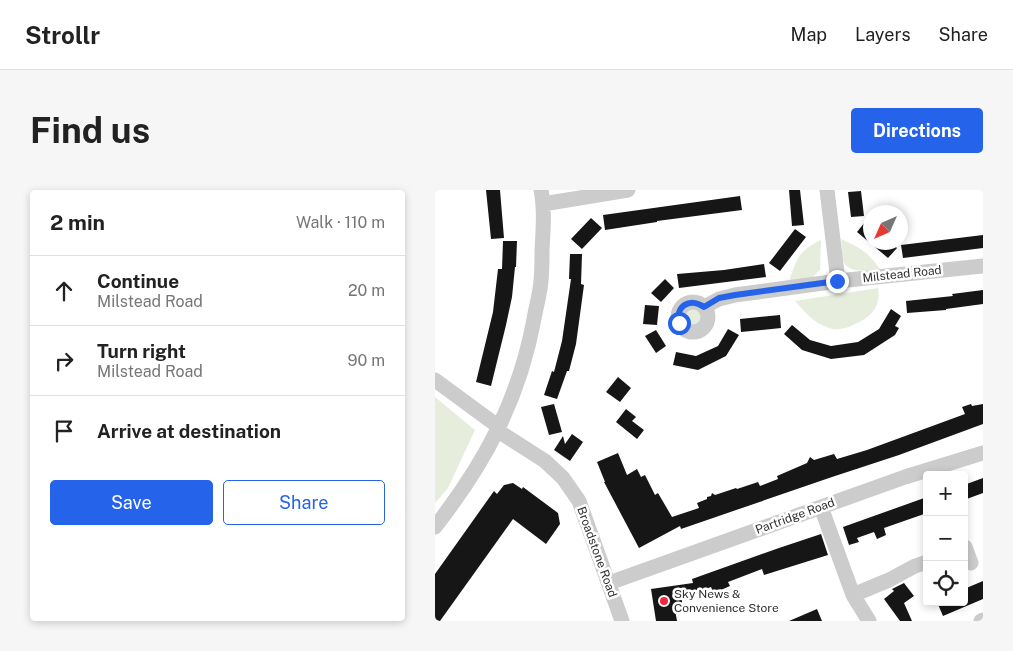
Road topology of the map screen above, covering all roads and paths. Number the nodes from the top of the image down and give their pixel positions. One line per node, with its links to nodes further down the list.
1 (629, 190): 3 (street)
2 (827, 190): 5 (street)
3 (542, 197): 8 (street)
4 (983, 266): 5 (street, Milstead Road)
5 (837, 281): 6 (street, Milstead Road)
6 (704, 307)
7 (435, 380): 8 (street, Broadstone Road)
8 (499, 429): 11 (street); 15 (street, Broadstone Road)
9 (983, 453): 10 (street, Partridge Road)
10 (821, 507): 15 (street, Partridge Road); 16 (street)
11 (435, 527)
12 (968, 555): 14 (street)
13 (923, 563): 16 (street)
14 (971, 563)
15 (609, 583): 17 (street, Broadstone Road)
16 (853, 595): 18 (street)
17 (623, 621)
18 (869, 621)

